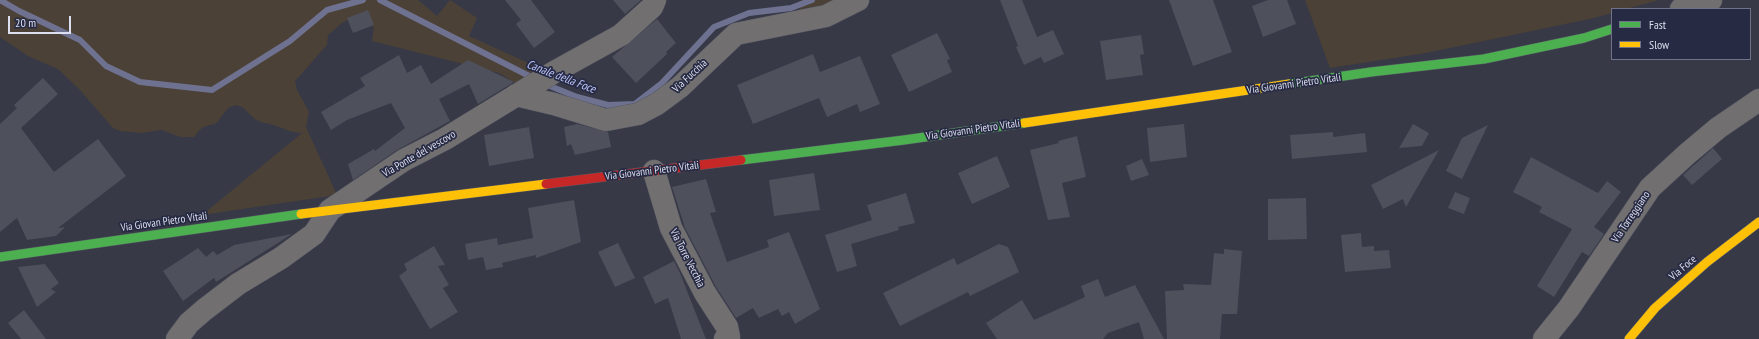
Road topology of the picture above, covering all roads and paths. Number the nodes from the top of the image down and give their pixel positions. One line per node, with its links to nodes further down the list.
1 (655, 0): 6 (street, Via Ponte del vescovo)
2 (858, 0): 6 (street, Via Fucchia)
3 (1711, 0): 4 (street)
4 (1684, 8)
5 (1611, 30): 8 (street, Via Giovanni Pietro Vitali)
6 (519, 93): 9 (street, Via Ponte del vescovo)
7 (1759, 100): 14 (street, Via Torreggiano)
8 (654, 171): 9 (street, Via Giovanni Pietro Vitali); 13 (street, Via Torre Vecchia)
9 (330, 210): 11 (street, Via Giovan Pietro Vitali); 12 (street, Via Ponte del vescovo)
10 (1759, 222): 15 (street, Via Foce)
11 (0, 257)
12 (177, 339)
13 (725, 339)
14 (1544, 339)
15 (1630, 339)

